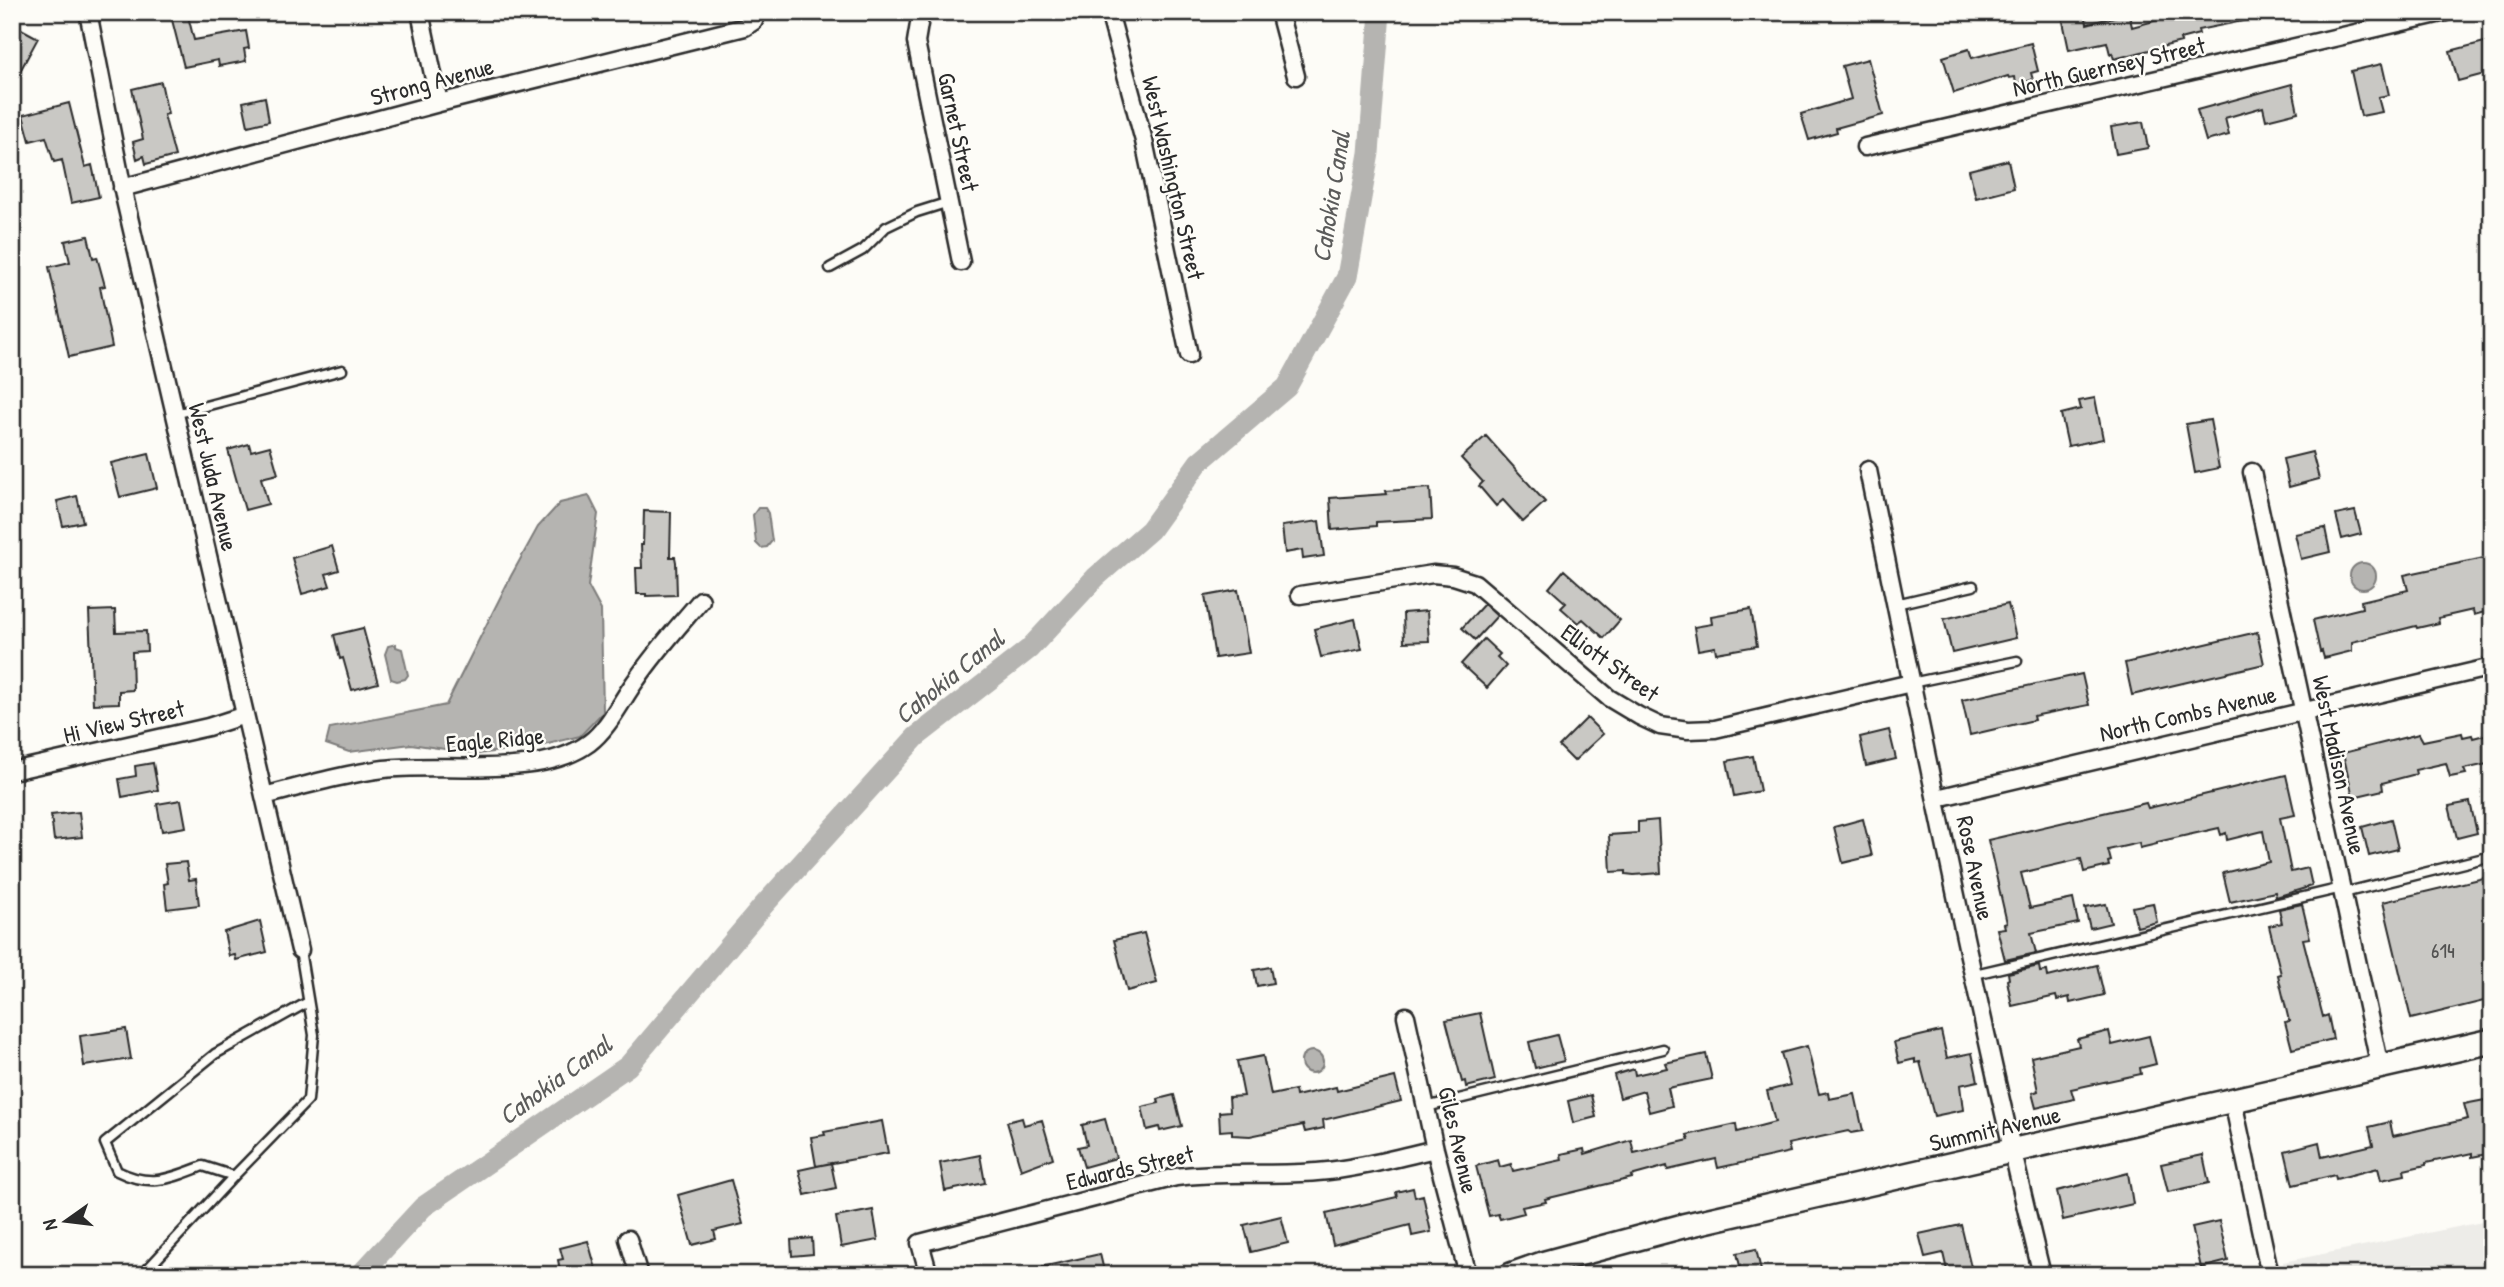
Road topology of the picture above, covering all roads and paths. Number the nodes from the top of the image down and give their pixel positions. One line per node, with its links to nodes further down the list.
1 (88, 12): 11 (street, West Juda Avenue)
2 (420, 12): 9 (street)
3 (921, 12): 12 (street, Garnet Street)
4 (1109, 12): 15 (street, West Washington Street)
5 (1279, 12): 8 (street)
6 (2446, 12): 10 (street, North Guernsey Street)
7 (755, 17): 9 (street, Strong Avenue)
8 (1296, 76)
9 (439, 103): 11 (street, Strong Avenue)
10 (1865, 147)
11 (122, 188): 17 (street, West Juda Avenue)
12 (949, 202): 13 (street, Garnet Street); 14 (lane)
13 (961, 262)
14 (830, 268)
15 (1189, 355)
16 (342, 370): 17 (lane)
17 (175, 414): 28 (street, West Juda Avenue)
18 (1868, 470): 23 (street, Rose Avenue)
19 (2252, 472): 27 (street, West Madison Avenue)
20 (1973, 586): 23 (lane)
21 (1300, 595): 26 (street, Elliott Street)
22 (701, 600): 30 (street, Eagle Ridge)
23 (1896, 604): 26 (street, Rose Avenue)
24 (2017, 661): 26 (lane)
25 (2492, 667): 27 (street, North Combs Avenue)
26 (1911, 683): 31 (street, Rose Avenue)
27 (2304, 710): 31 (street, North Combs Avenue); 33 (street, West Madison Avenue)
28 (245, 715): 29 (street, Hi View Street); 30 (street, West Juda Avenue)
29 (12, 771)
30 (264, 796): 34 (street, West Juda Avenue)
31 (1937, 798): 35 (street, Rose Avenue)
32 (2492, 856): 33 (lane)
33 (2343, 891): 35 (lane); 40 (street, West Madison Avenue)
34 (300, 950): 36 (lane)
35 (1975, 974): 44 (street, Rose Avenue)
36 (308, 1002): 45 (lane); 45 (lane)
37 (1406, 1016): 42 (street, Giles Avenue)
38 (2492, 1041): 40 (street, Summit Avenue)
39 (1663, 1049): 42 (lane)
40 (2380, 1067): 41 (street, Summit Avenue)
41 (2233, 1101): 44 (street, Summit Avenue); 53 (street)
42 (1426, 1107): 43 (street, Giles Avenue)
43 (1435, 1149): 49 (street, Edwards Street); 50 (street, Giles Avenue)
44 (2013, 1152): 51 (street, Summit Avenue); 52 (street, Rose Avenue)
45 (234, 1176): 47 (lane)
46 (628, 1238): 48 (street)
47 (142, 1275)
48 (639, 1275)
49 (929, 1275)
50 (1468, 1275)
51 (1511, 1275)
52 (2042, 1275)
53 (2270, 1275)

